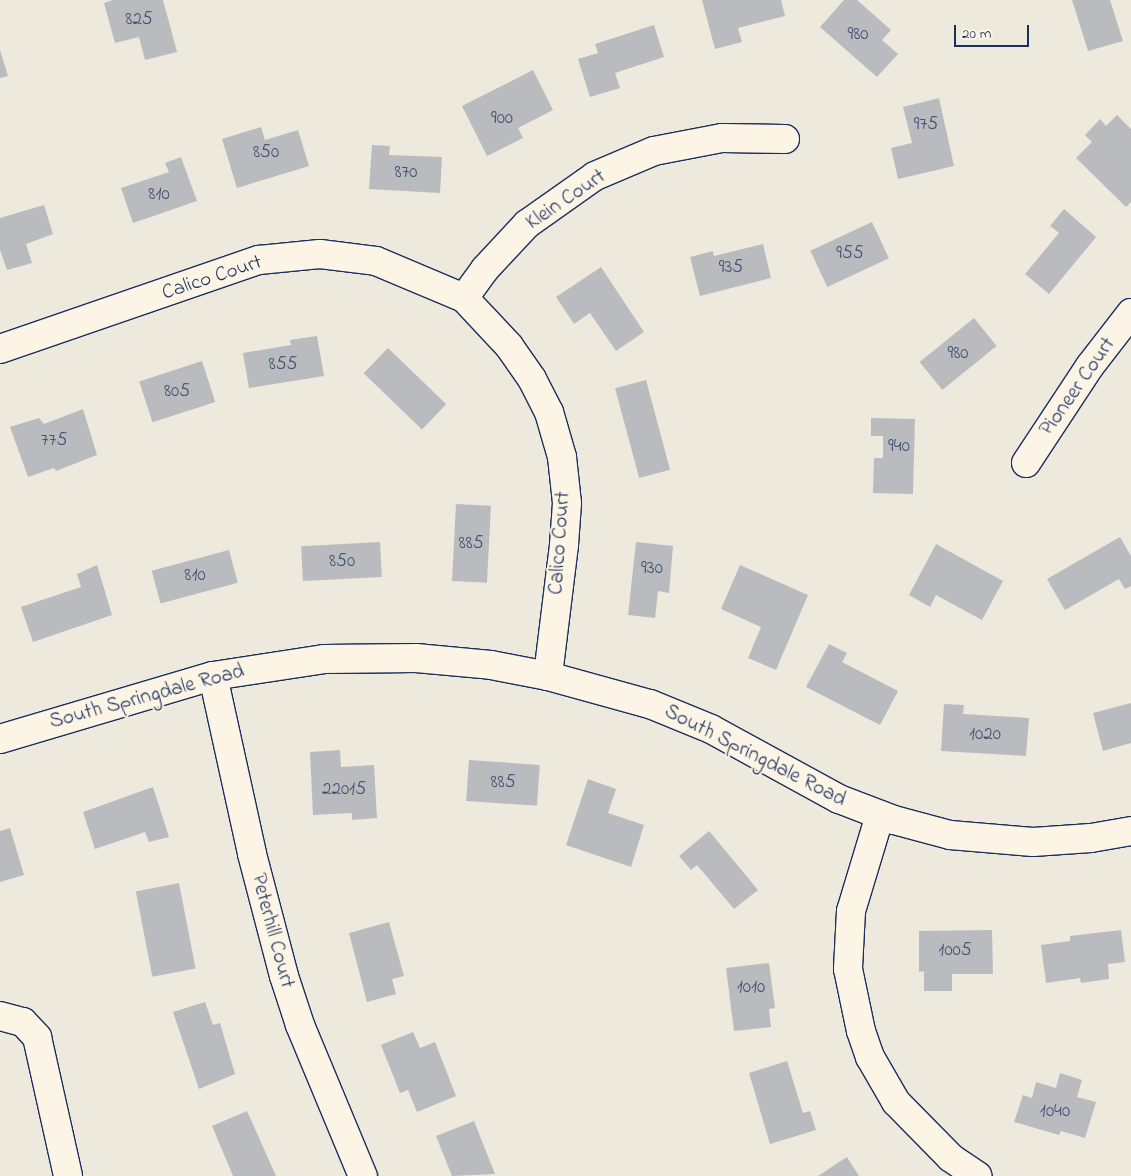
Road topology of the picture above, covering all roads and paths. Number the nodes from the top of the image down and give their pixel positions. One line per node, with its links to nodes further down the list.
1 (785, 139): 2 (street, Klein Court)
2 (464, 298): 4 (street, Calico Court); 7 (street, Calico Court)
3 (1131, 313): 5 (street, Pioneer Court)
4 (0, 349)
5 (1026, 463)
6 (213, 676): 7 (street, South Springdale Road); 8 (street, South Springdale Road); 13 (street, Peterhill Court)
7 (548, 676): 9 (street, South Springdale Road)
8 (0, 738)
9 (880, 815): 10 (street, South Springdale Road); 14 (street)
10 (1131, 831)
11 (0, 1016): 12 (street)
12 (68, 1176)
13 (363, 1176)
14 (978, 1176)

